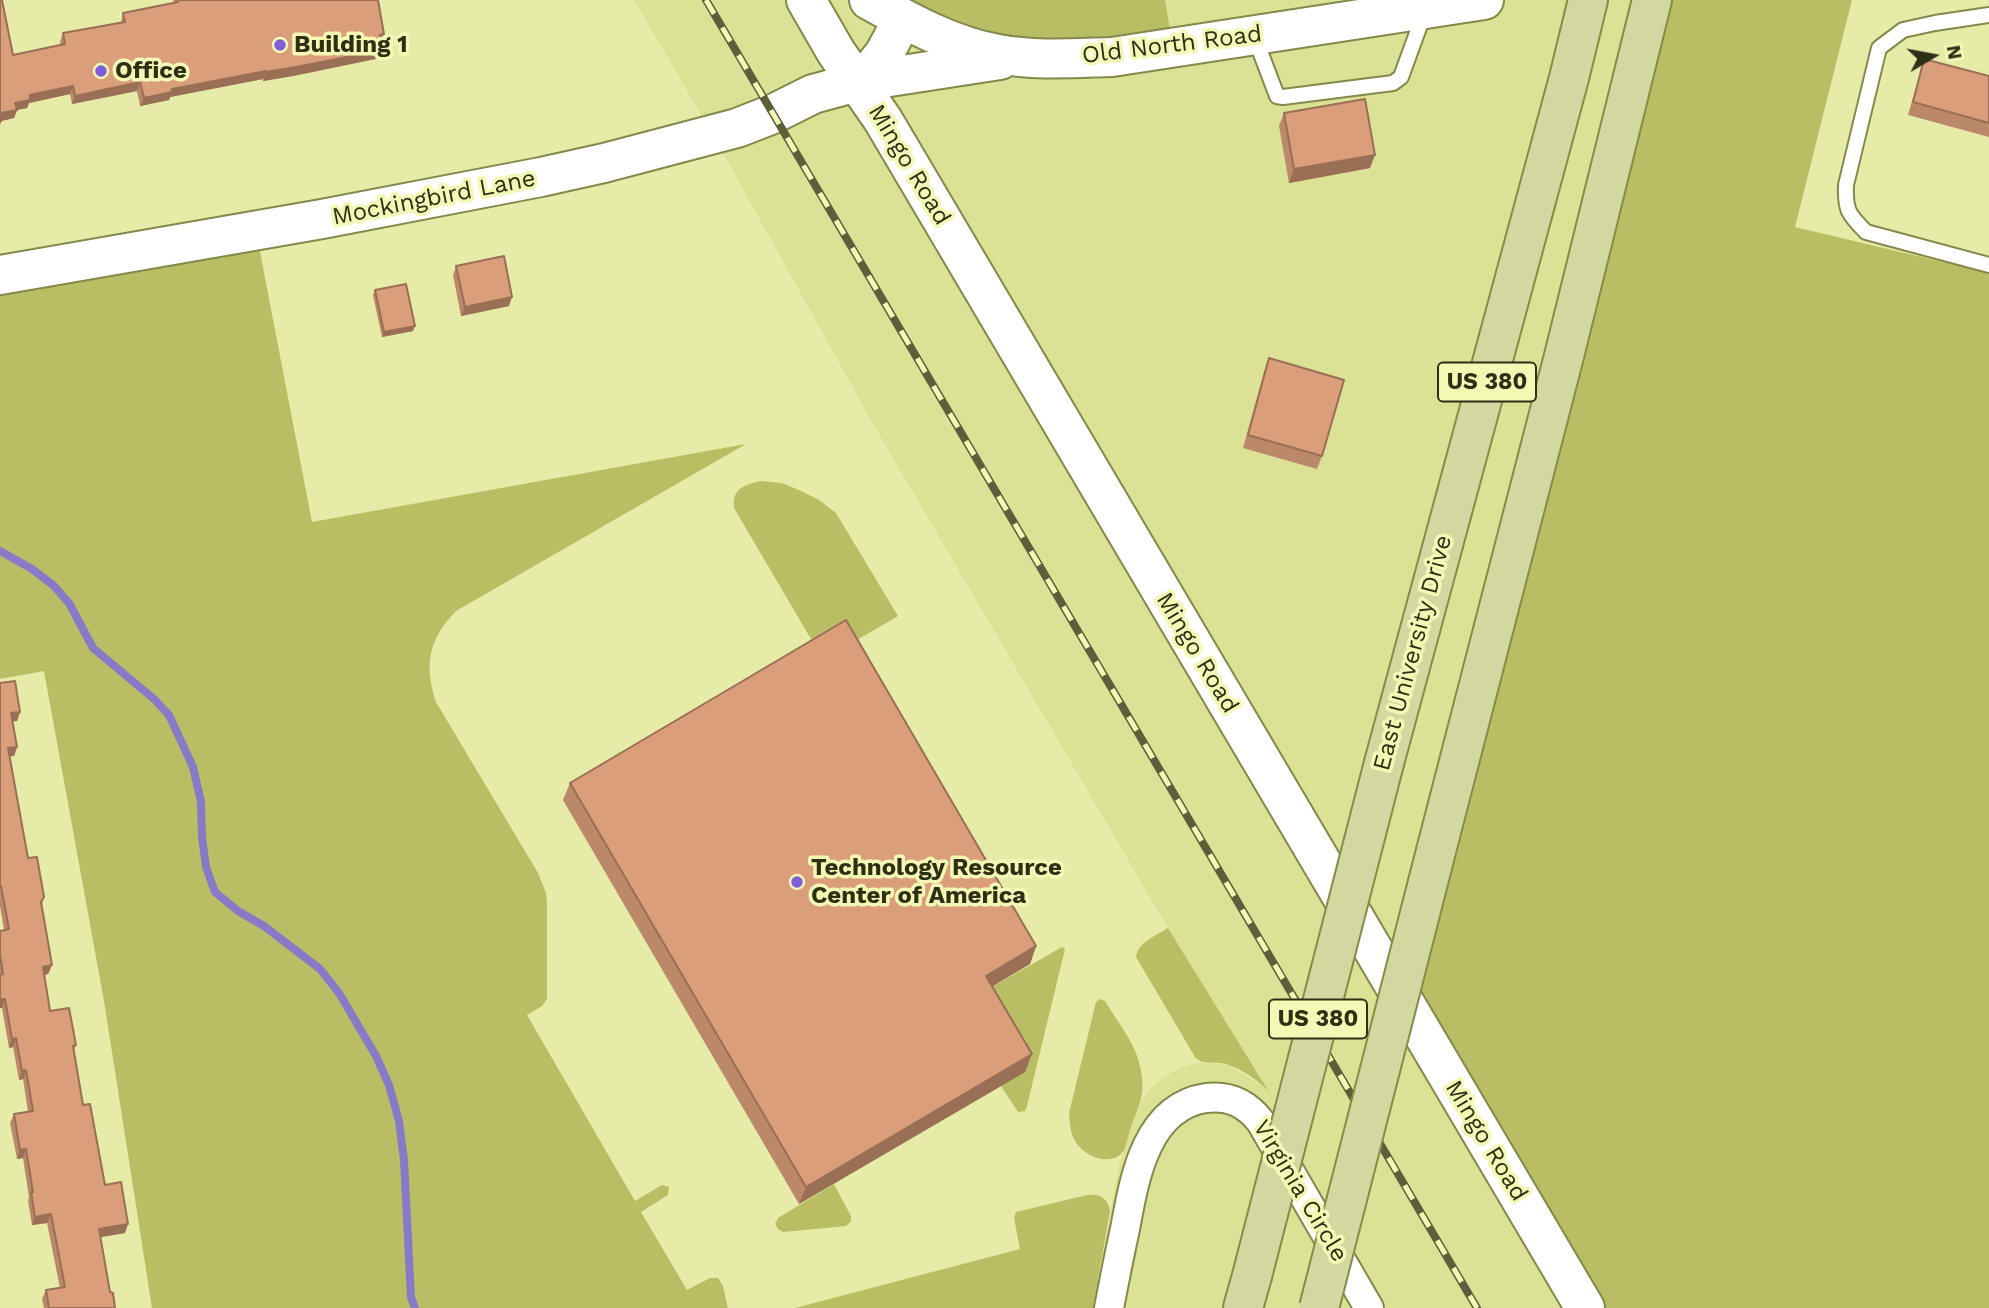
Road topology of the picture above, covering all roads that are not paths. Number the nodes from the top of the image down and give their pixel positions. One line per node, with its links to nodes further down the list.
1 (806, 0): 11 (street, Mingo Road)
2 (869, 0): 8 (street, Old North Road)
3 (1484, 0): 6 (street, Old North Road)
4 (1588, 0): 14 (main road, East University Drive / US 380, bridge)
5 (1651, 0): 16 (main road, US 380, bridge)
6 (1426, 10): 9 (street, Old North Road); 9 (lane)
7 (1989, 15): 12 (lane)
8 (903, 19): 10 (street, Old North Road); 11 (street)
9 (1254, 36): 10 (street, Old North Road)
10 (1038, 58): 11 (street, Mockingbird Lane)
11 (857, 82): 13 (street, Mockingbird Lane); 18 (street, Mingo Road)
12 (1989, 265)
13 (0, 275)
14 (1247, 1292)
15 (1109, 1308): 17 (street, Virginia Circle)
16 (1319, 1308)
17 (1369, 1308)
18 (1586, 1308)

